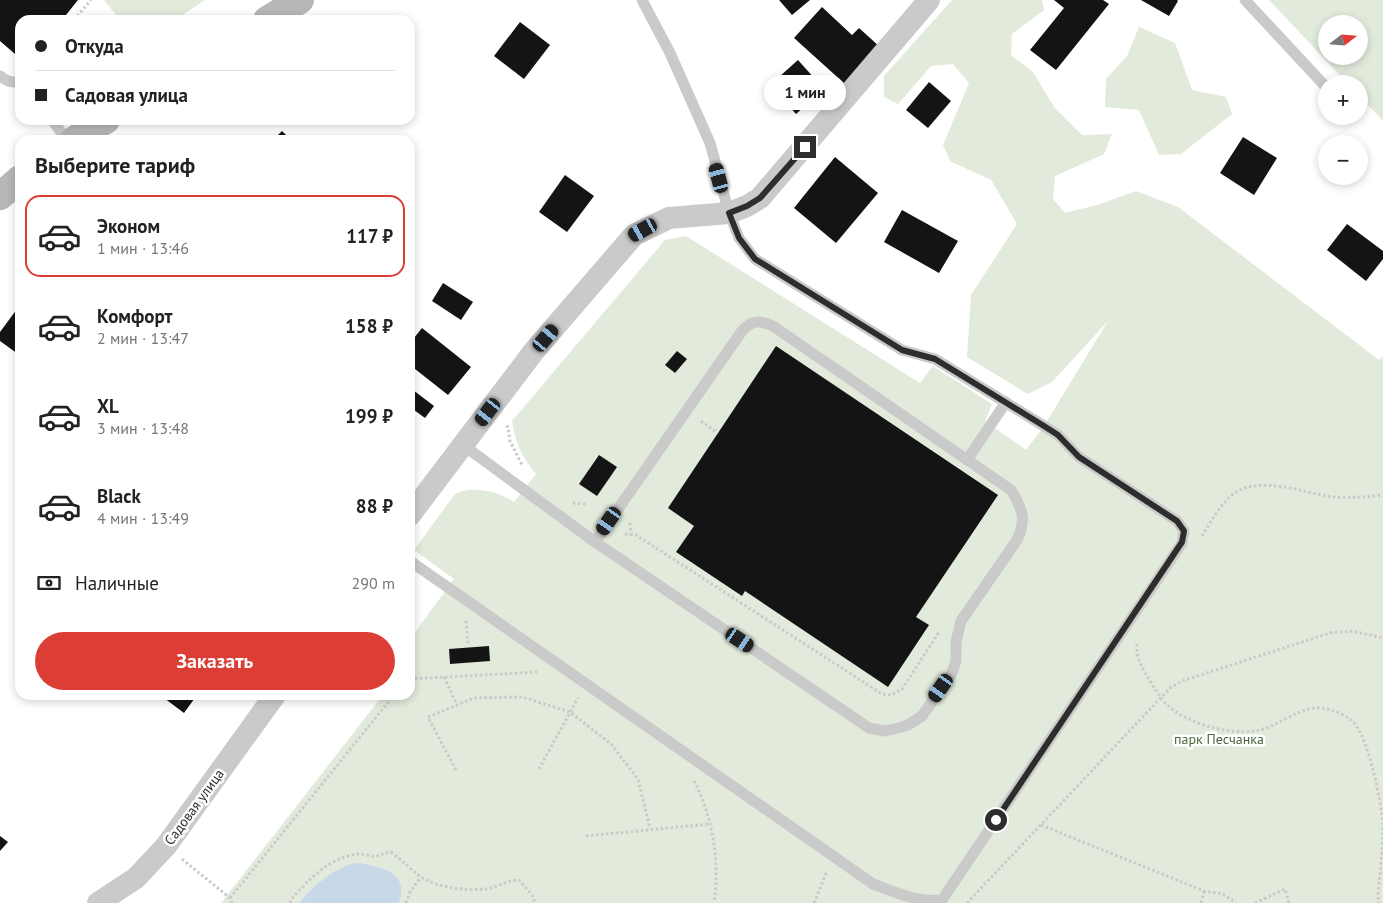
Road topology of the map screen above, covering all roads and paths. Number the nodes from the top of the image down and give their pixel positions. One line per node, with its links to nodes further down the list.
1 (91, 0): 6 (path)
2 (300, 0): 7 (main road)
3 (642, 0): 15 (lane)
4 (929, 0): 15 (street)
5 (1245, 0): 9 (lane)
6 (78, 15)
7 (275, 15)
8 (0, 76): 10 (lane)
9 (1318, 78)
10 (15, 83)
11 (98, 125): 12 (main road)
12 (82, 135)
13 (15, 183): 14 (main road)
14 (0, 196)
15 (729, 213): 16 (lane); 20 (street)
16 (1006, 402): 21 (lane); 50 (lane)
17 (698, 420): 19 (path)
18 (508, 427): 22 (path)
19 (718, 433)
20 (463, 445): 26 (street); 29 (lane)
21 (967, 460): 29 (lane); 29 (lane)
22 (526, 471)
23 (1383, 494): 28 (path)
24 (570, 501): 25 (path)
25 (587, 504)
26 (415, 508)
27 (625, 534): 31 (path)
28 (1199, 541)
29 (595, 542)
30 (415, 564): 34 (lane)
31 (944, 625)
32 (1138, 638): 37 (path)
33 (1383, 638): 37 (path)
34 (576, 676): 35 (path); 50 (lane)
35 (444, 677): 36 (path); 40 (path)
36 (415, 679)
37 (1161, 698): 46 (path); 66 (path)
38 (272, 700): 49 (street, Садовая улица)
39 (390, 700): 53 (path)
40 (456, 705): 41 (path); 43 (path)
41 (570, 712): 42 (path); 47 (path)
42 (539, 769)
43 (456, 770)
44 (690, 774): 45 (path)
45 (710, 824): 47 (path); 59 (path)
46 (1041, 825): 52 (path); 61 (path)
47 (650, 829): 48 (path)
48 (586, 836)
49 (166, 846): 53 (path); 54 (street, Садовая улица)
50 (834, 856): 60 (path)
51 (422, 877): 56 (path); 57 (path); 58 (path)
52 (1204, 891): 62 (path); 63 (path)
53 (230, 898): 55 (path)
54 (98, 903)
55 (232, 903)
56 (290, 903)
57 (406, 903)
58 (535, 903)
59 (714, 903)
60 (814, 903)
61 (967, 903)
62 (1201, 903)
63 (1236, 903)
64 (1255, 903): 65 (path)
65 (1289, 903)
66 (1379, 903)

